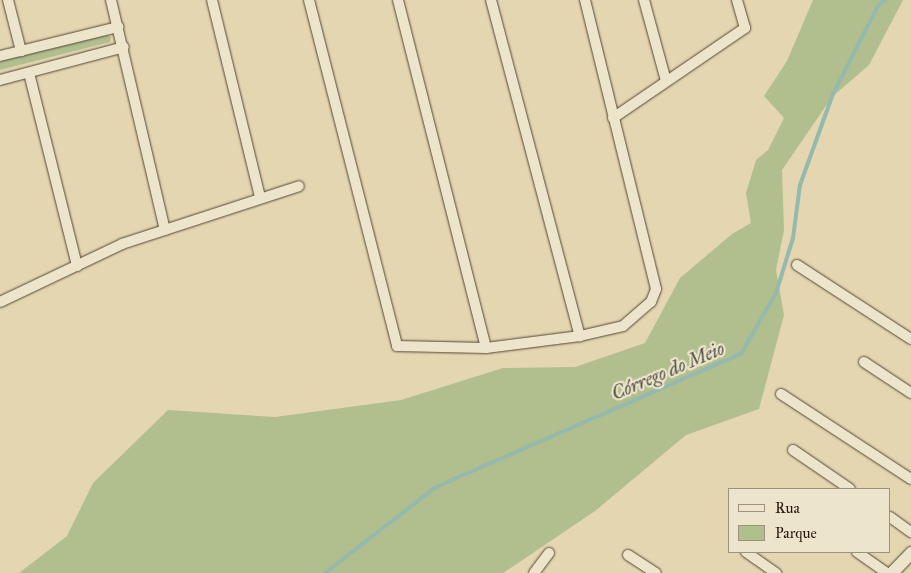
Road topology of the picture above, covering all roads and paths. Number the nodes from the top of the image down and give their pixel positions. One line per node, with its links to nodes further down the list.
1 (8, 0): 12 (street)
2 (111, 0): 10 (street)
3 (212, 0): 19 (street)
4 (309, 0): 26 (street)
5 (398, 0): 26 (street)
6 (491, 0): 24 (street)
7 (585, 0): 17 (street)
8 (644, 0): 16 (street)
9 (737, 0): 16 (street)
10 (118, 27): 11 (street); 12 (street)
11 (124, 48): 14 (street); 20 (street)
12 (21, 51): 13 (street)
13 (0, 56)
14 (29, 73): 15 (street); 22 (street)
15 (0, 80)
16 (666, 82): 17 (street)
17 (613, 118): 24 (street)
18 (299, 186): 19 (street)
19 (260, 197): 20 (street)
20 (165, 230): 22 (street)
21 (797, 265): 25 (street)
22 (77, 266): 23 (street)
23 (0, 302)
24 (580, 336): 26 (street)
25 (911, 339)
26 (486, 348)
27 (864, 362): 29 (street)
28 (781, 394): 31 (street)
29 (911, 394)
30 (793, 450): 32 (street)
31 (911, 479)
32 (849, 488)
33 (891, 518): 34 (street)
34 (911, 532)
35 (549, 553): 40 (street)
36 (747, 553): 42 (street)
37 (858, 553): 43 (street)
38 (911, 553): 44 (street)
39 (628, 555): 41 (street)
40 (534, 573)
41 (656, 573)
42 (776, 573)
43 (887, 573)
44 (892, 573)

